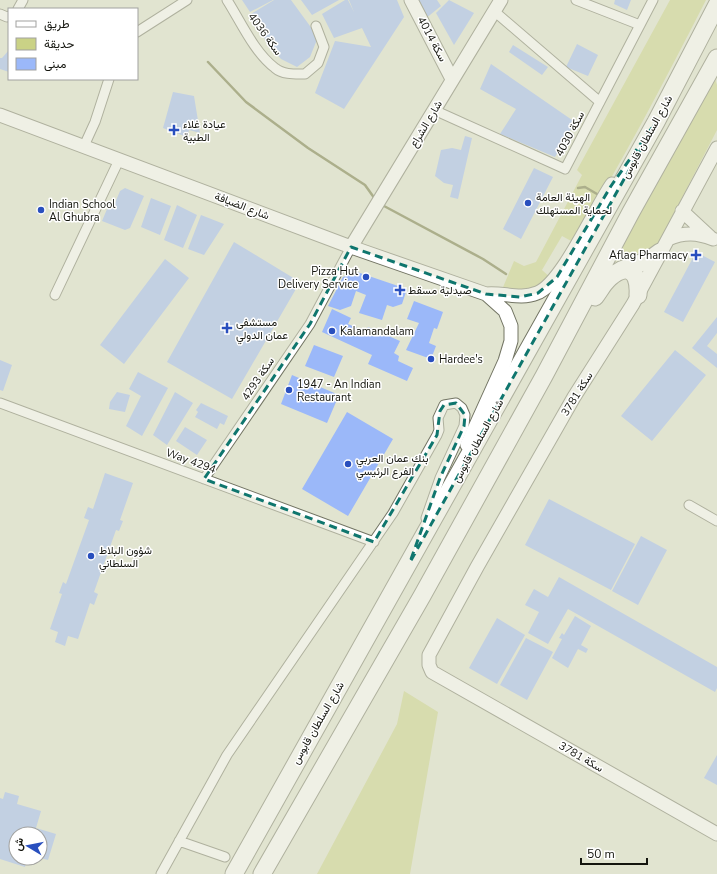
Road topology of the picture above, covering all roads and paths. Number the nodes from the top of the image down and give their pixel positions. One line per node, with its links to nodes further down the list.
1 (187, 0): 11 (street)
2 (227, 0): 10 (street, سكة 4036)
3 (411, 0): 13 (street, سكة 4014)
4 (501, 0): 8 (street, شارع الشراع)
5 (576, 0): 9 (street)
6 (653, 0): 9 (street, سكة 4030)
7 (717, 5): 18 (highway, شارع السلطان قابوس)
8 (494, 11): 13 (street, شارع الشراع); 15 (street)
9 (640, 25): 15 (street, سكة 4030)
10 (316, 26)
11 (138, 31)
12 (717, 58): 30 (highway, شارع السلطان قابوس)
13 (452, 78): 16 (street, شارع الشراع)
14 (109, 80): 19 (street)
15 (600, 102): 16 (street, سكة 4030)
16 (434, 110): 25 (street, شارع الشراع)
17 (0, 115): 19 (street, شارع الضيافة)
18 (656, 122): 27 (street); 34 (highway, شارع السلطان قابوس)
19 (84, 146): 21 (street, شارع الضيافة)
20 (717, 148): 22 (street, سكة 3781)
21 (119, 160): 25 (street, شارع الضيافة); 29 (street)
22 (682, 211): 23 (street); 24 (street, سكة 3781)
23 (715, 241): 24 (street)
24 (664, 245): 26 (highway); 28 (street, سكة 3781)
25 (351, 247): 27 (street, شارع الضيافة); 32 (street, سكة 4293)
26 (622, 270): 28 (highway); 30 (highway)
27 (486, 294): 34 (street)
28 (638, 294): 38 (street, سكة 3781)
29 (54, 296)
30 (544, 376): 43 (highway, شارع السلطان قابوس)
31 (0, 403): 32 (street, Way 4294)
32 (204, 479): 36 (street, Way 4294)
33 (689, 505): 35 (street)
34 (437, 514): 37 (highway, شارع السلطان قابوس)
35 (717, 521)
36 (374, 542): 37 (street); 39 (street)
37 (410, 562): 42 (highway, شارع السلطان قابوس)
38 (717, 834)
39 (179, 841): 40 (street); 41 (street)
40 (225, 857)
41 (161, 874)
42 (234, 874)
43 (262, 874)

